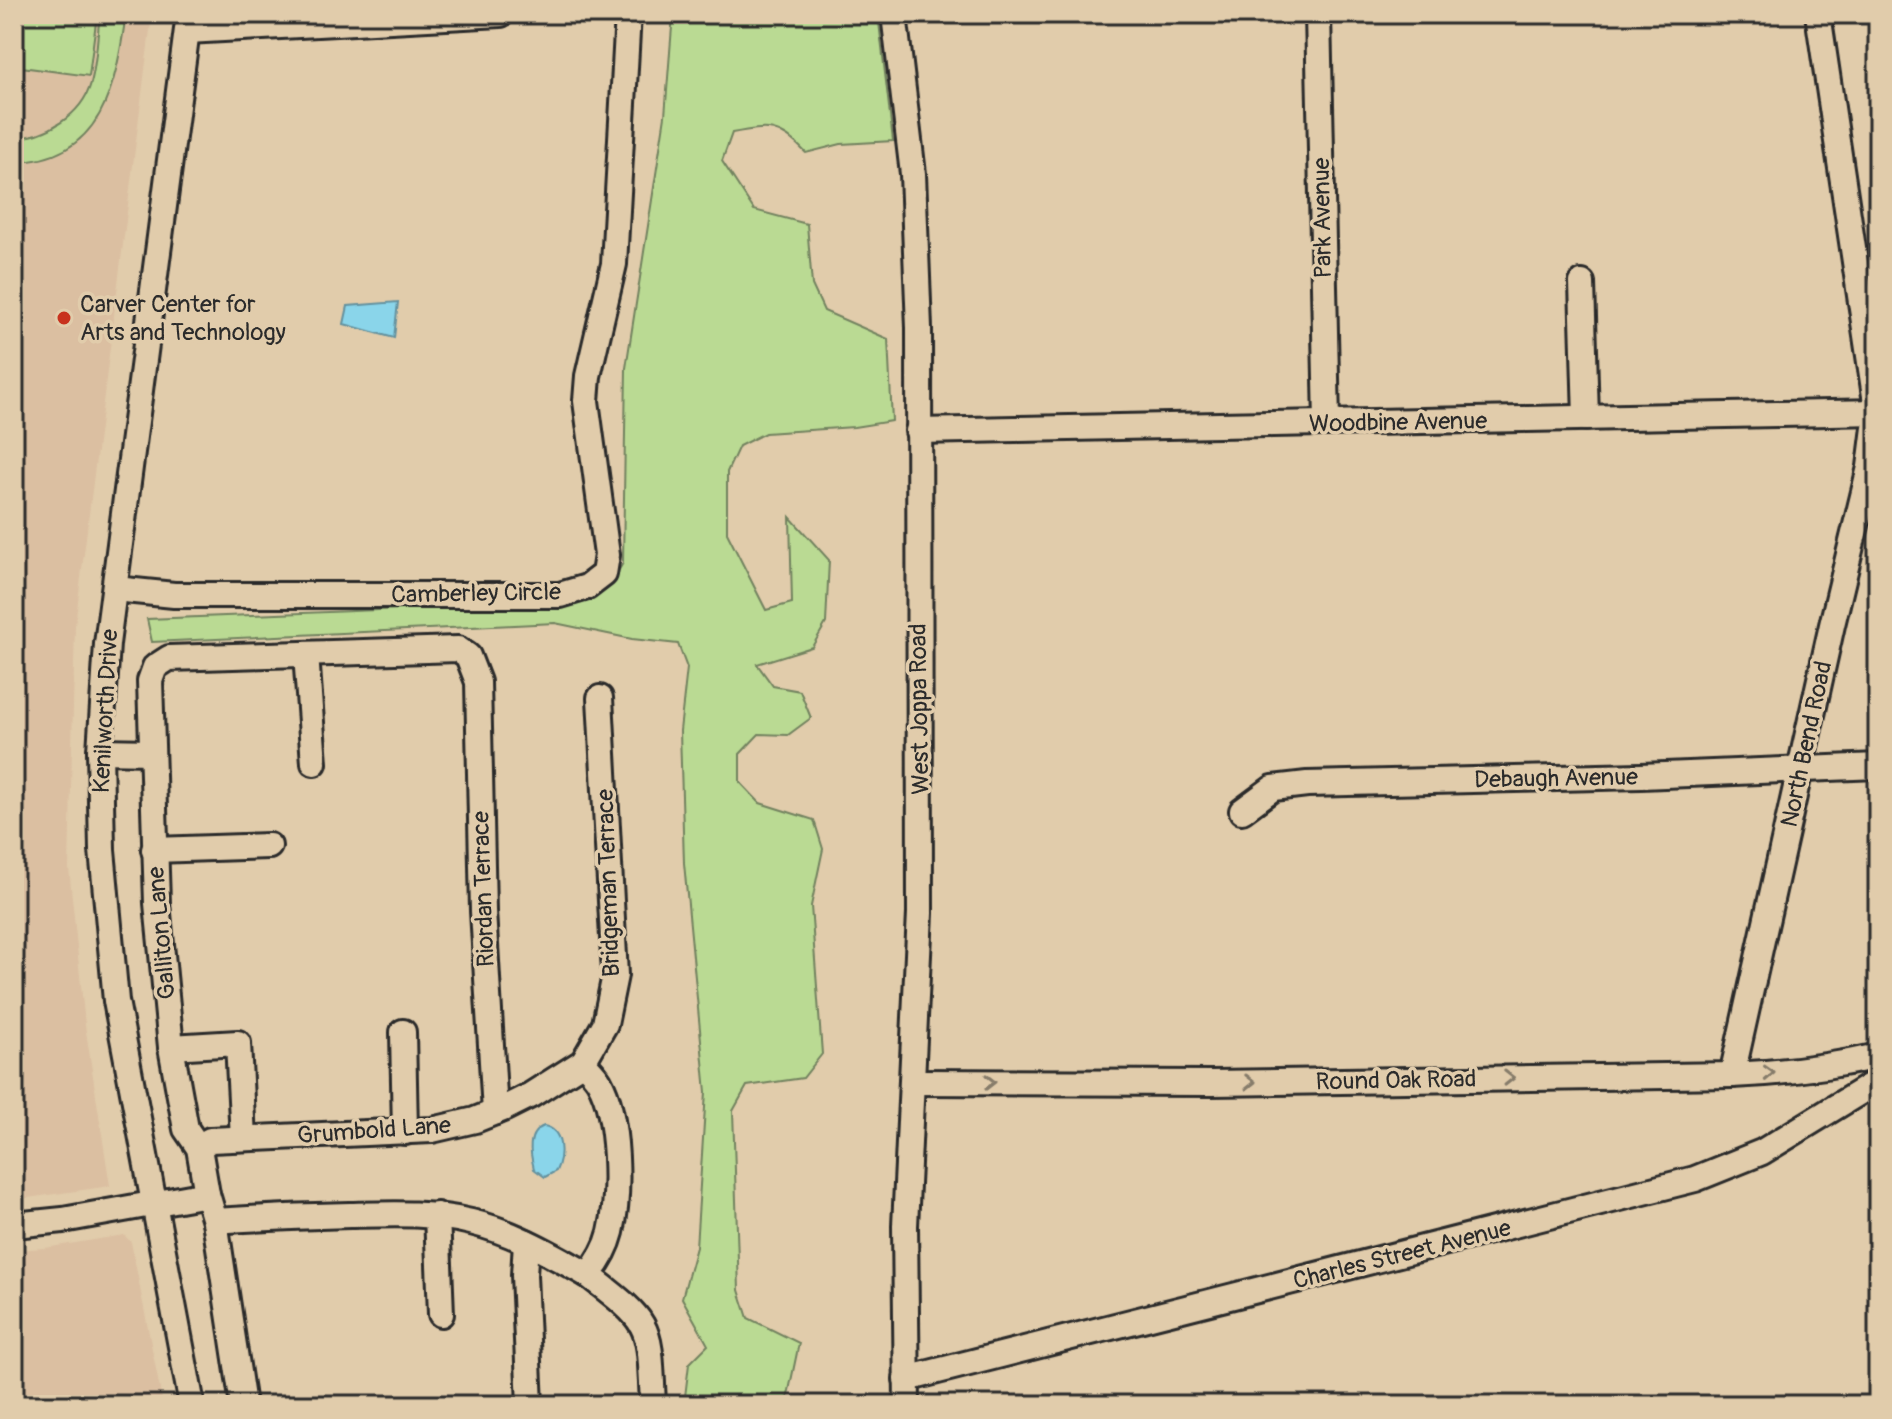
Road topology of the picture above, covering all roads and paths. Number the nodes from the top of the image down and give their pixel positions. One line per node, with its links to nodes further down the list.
1 (501, 14): 6 (street)
2 (628, 14): 12 (street, Camberley Circle)
3 (894, 14): 11 (street, West Joppa Road)
4 (1318, 14): 10 (street, Park Avenue)
5 (1818, 14): 8 (street, North Bend Road)
6 (188, 23): 12 (street, Kenilworth Drive)
7 (1582, 283): 9 (street)
8 (1878, 413): 9 (street, Woodbine Avenue); 19 (street, North Bend Road)
9 (1586, 418): 10 (street, Woodbine Avenue)
10 (1327, 423): 11 (street, Woodbine Avenue)
11 (918, 431): 29 (street, West Joppa Road)
12 (115, 589): 15 (street, Kenilworth Drive)
13 (306, 654): 16 (street, Galliton Lane); 17 (street); 30 (street, Riordan Terrace)
14 (600, 698): 26 (street, Bridgeman Terrace)
15 (100, 751): 16 (street); 35 (street, Kenilworth Drive)
16 (151, 752): 22 (street, Galliton Lane)
17 (314, 763)
18 (1878, 766): 19 (street, Debaugh Avenue)
19 (1801, 769): 20 (street, Debaugh Avenue); 27 (street, North Bend Road)
20 (1242, 811)
21 (269, 846): 22 (street)
22 (154, 850): 24 (street, Galliton Lane)
23 (403, 1032): 31 (street)
24 (171, 1047): 32 (street); 33 (street, Galliton Lane)
25 (1878, 1056): 27 (street, Round Oak Road, one-way to 25)
26 (583, 1062): 30 (street, Grumbold Lane); 40 (street)
27 (1732, 1075): 29 (street, Round Oak Road, one-way to 27)
28 (1878, 1081): 42 (street, Charles Street Avenue)
29 (912, 1082): 42 (street, West Joppa Road)
30 (495, 1112): 31 (street, Grumbold Lane)
31 (405, 1132): 32 (street, Grumbold Lane)
32 (243, 1138): 33 (street, Grumbold Lane)
33 (199, 1148): 34 (street, Galliton Lane)
34 (207, 1194): 35 (street); 37 (street, Galliton Lane)
35 (153, 1203): 38 (street); 43 (street, Kenilworth Drive)
36 (437, 1215): 37 (street); 39 (street); 41 (street)
37 (215, 1221): 44 (street, Galliton Lane)
38 (14, 1225)
39 (526, 1242): 40 (street); 45 (street)
40 (588, 1275): 46 (street)
41 (441, 1314)
42 (906, 1379): 47 (street, West Joppa Road)
43 (192, 1405)
44 (243, 1405)
45 (530, 1405)
46 (653, 1405)
47 (907, 1405)

